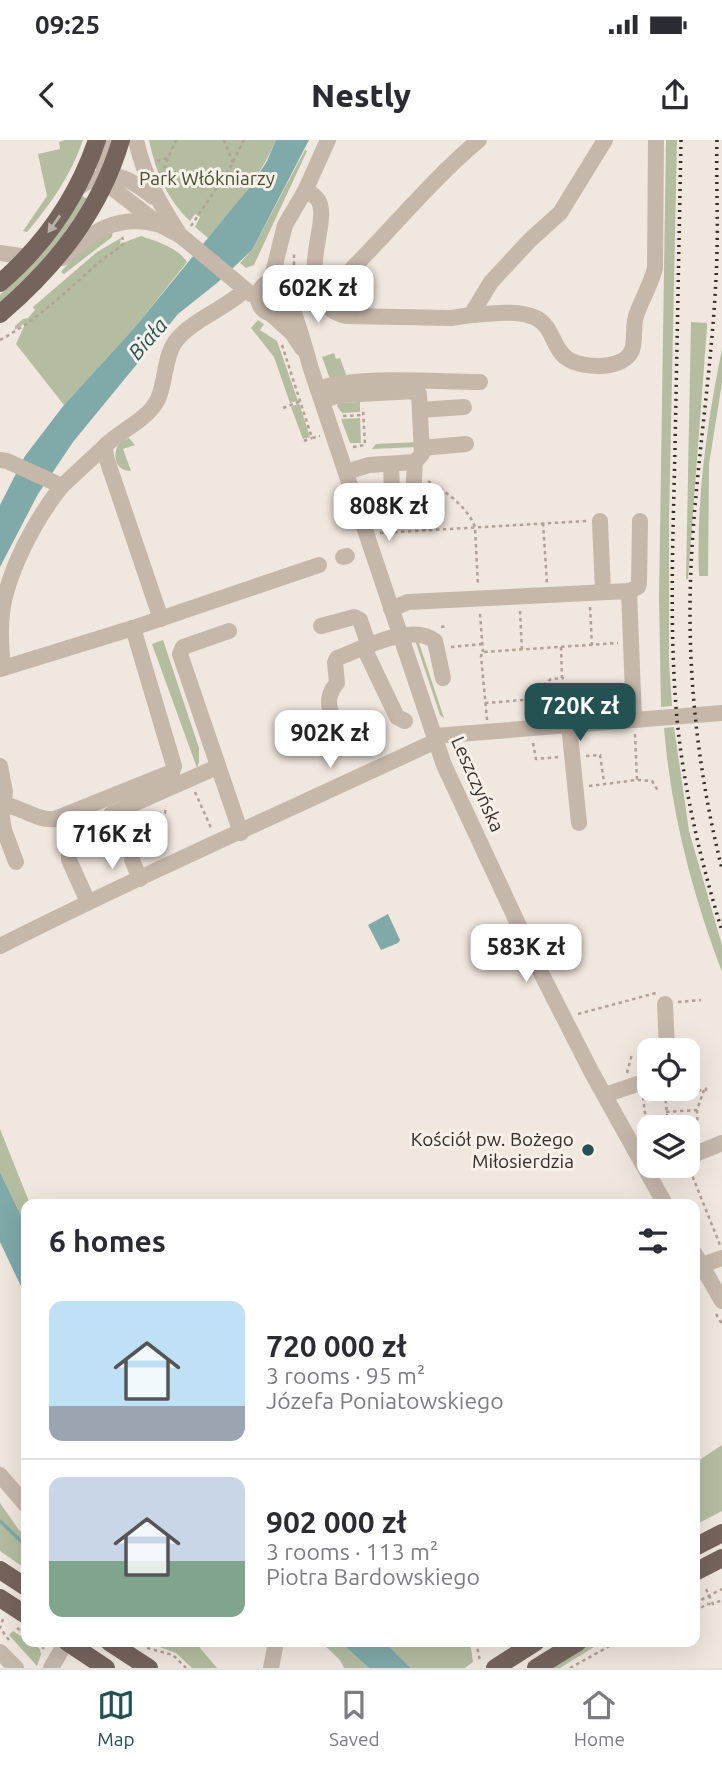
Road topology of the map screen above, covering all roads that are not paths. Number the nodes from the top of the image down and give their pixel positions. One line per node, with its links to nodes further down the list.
1 (97, 140): 10 (main road)
2 (103, 140): 9 (street)
3 (121, 140): 9 (main road)
4 (136, 140): 12 (street, Leszczyńska)
5 (328, 140): 11 (street)
6 (479, 140): 24 (street)
7 (605, 140): 27 (street)
8 (656, 140): 27 (street)
9 (108, 177): 10 (street); 12 (street, Leszczyńska); 14 (street, Leszczyńska); 18 (main road)
10 (76, 189): 17 (main road, one-way to 17)
11 (305, 191): 13 (street); 24 (street)
12 (157, 201): 15 (street, Leszczyńska)
13 (292, 215): 20 (street); 22 (street, Leszczyńska)
14 (160, 225): 15 (street, Leszczyńska); 18 (street, Leszczyńska)
15 (186, 240): 19 (street, Leszczyńska)
16 (0, 253): 17 (street)
17 (28, 257): 21 (main road)
18 (51, 266): 26 (main road)
19 (228, 276): 20 (street, Leszczyńska); 23 (street, Leszczyńska)
20 (268, 282): 22 (street); 25 (street)
21 (0, 284)
22 (292, 288): 25 (street); 28 (street, Leszczyńska)
23 (245, 289): 25 (street, Leszczyńska); 34 (street)
24 (322, 298): 27 (street)
25 (265, 308): 28 (street, Leszczyńska)
26 (0, 314)
27 (471, 315)
28 (307, 356): 30 (street, Leszczyńska)
29 (480, 382): 30 (street)
30 (324, 395): 32 (street); 38 (street, Leszczyńska)
31 (464, 407): 32 (street)
32 (420, 410): 36 (street)
33 (466, 444): 36 (street)
34 (105, 446): 39 (street); 46 (street)
35 (0, 460): 39 (street)
36 (417, 463): 37 (street); 37 (street)
37 (391, 464): 38 (street)
38 (351, 471): 45 (street, Leszczyńska)
39 (56, 483): 52 (street)
40 (600, 521): 44 (street)
41 (640, 521): 43 (street)
42 (319, 565): 46 (street)
43 (629, 591): 44 (street); 56 (street)
44 (596, 593): 45 (street)
45 (391, 609): 50 (street, Leszczyńska)
46 (161, 619): 48 (street)
47 (321, 626): 51 (street)
48 (133, 628): 52 (street); 62 (street)
49 (229, 631): 61 (street)
50 (400, 635): 51 (street); 53 (street); 59 (street, Leszczyńska)
51 (366, 647): 55 (street); 58 (street)
52 (1, 668)
53 (443, 678)
54 (722, 713): 56 (street)
55 (405, 720)
56 (635, 724): 57 (street)
57 (569, 725): 59 (street); 63 (street)
58 (340, 732)
59 (435, 739): 64 (street); 75 (street, Leszczyńska)
60 (0, 766): 62 (street)
61 (217, 767): 64 (street); 65 (street)
62 (2, 804): 68 (street)
63 (579, 823)
64 (241, 833): 69 (street)
65 (123, 841)
66 (76, 845): 70 (street)
67 (132, 860): 69 (street)
68 (16, 862)
69 (140, 879): 70 (street)
70 (88, 902): 71 (street)
71 (0, 946)
72 (665, 1004): 73 (street)
73 (666, 1038)
74 (637, 1091): 75 (street)
75 (605, 1096): 77 (street, Leszczyńska)
76 (722, 1143): 78 (street)
77 (637, 1153)
78 (700, 1153)
79 (651, 1178): 80 (street, Leszczyńska)
80 (663, 1199)
81 (722, 1258): 82 (street)
82 (700, 1259)
83 (700, 1262): 84 (street)
84 (722, 1301)
85 (0, 1475): 86 (street)
86 (21, 1499)
87 (722, 1533): 88 (main road)
88 (700, 1544)
89 (722, 1558): 90 (main road)
90 (700, 1569)
91 (0, 1570): 92 (main road)
92 (21, 1584)
93 (0, 1598): 94 (main road)
94 (21, 1612)
95 (64, 1647): 104 (street)
96 (74, 1647): 105 (main road)
97 (117, 1647): 106 (main road)
98 (275, 1647): 107 (street)
99 (525, 1647): 102 (main road)
100 (570, 1647): 108 (main road)
101 (1, 1654): 103 (street)
102 (487, 1665)
103 (16, 1668)
104 (51, 1668)
105 (106, 1668)
106 (149, 1668)
107 (271, 1668)
108 (536, 1668)

